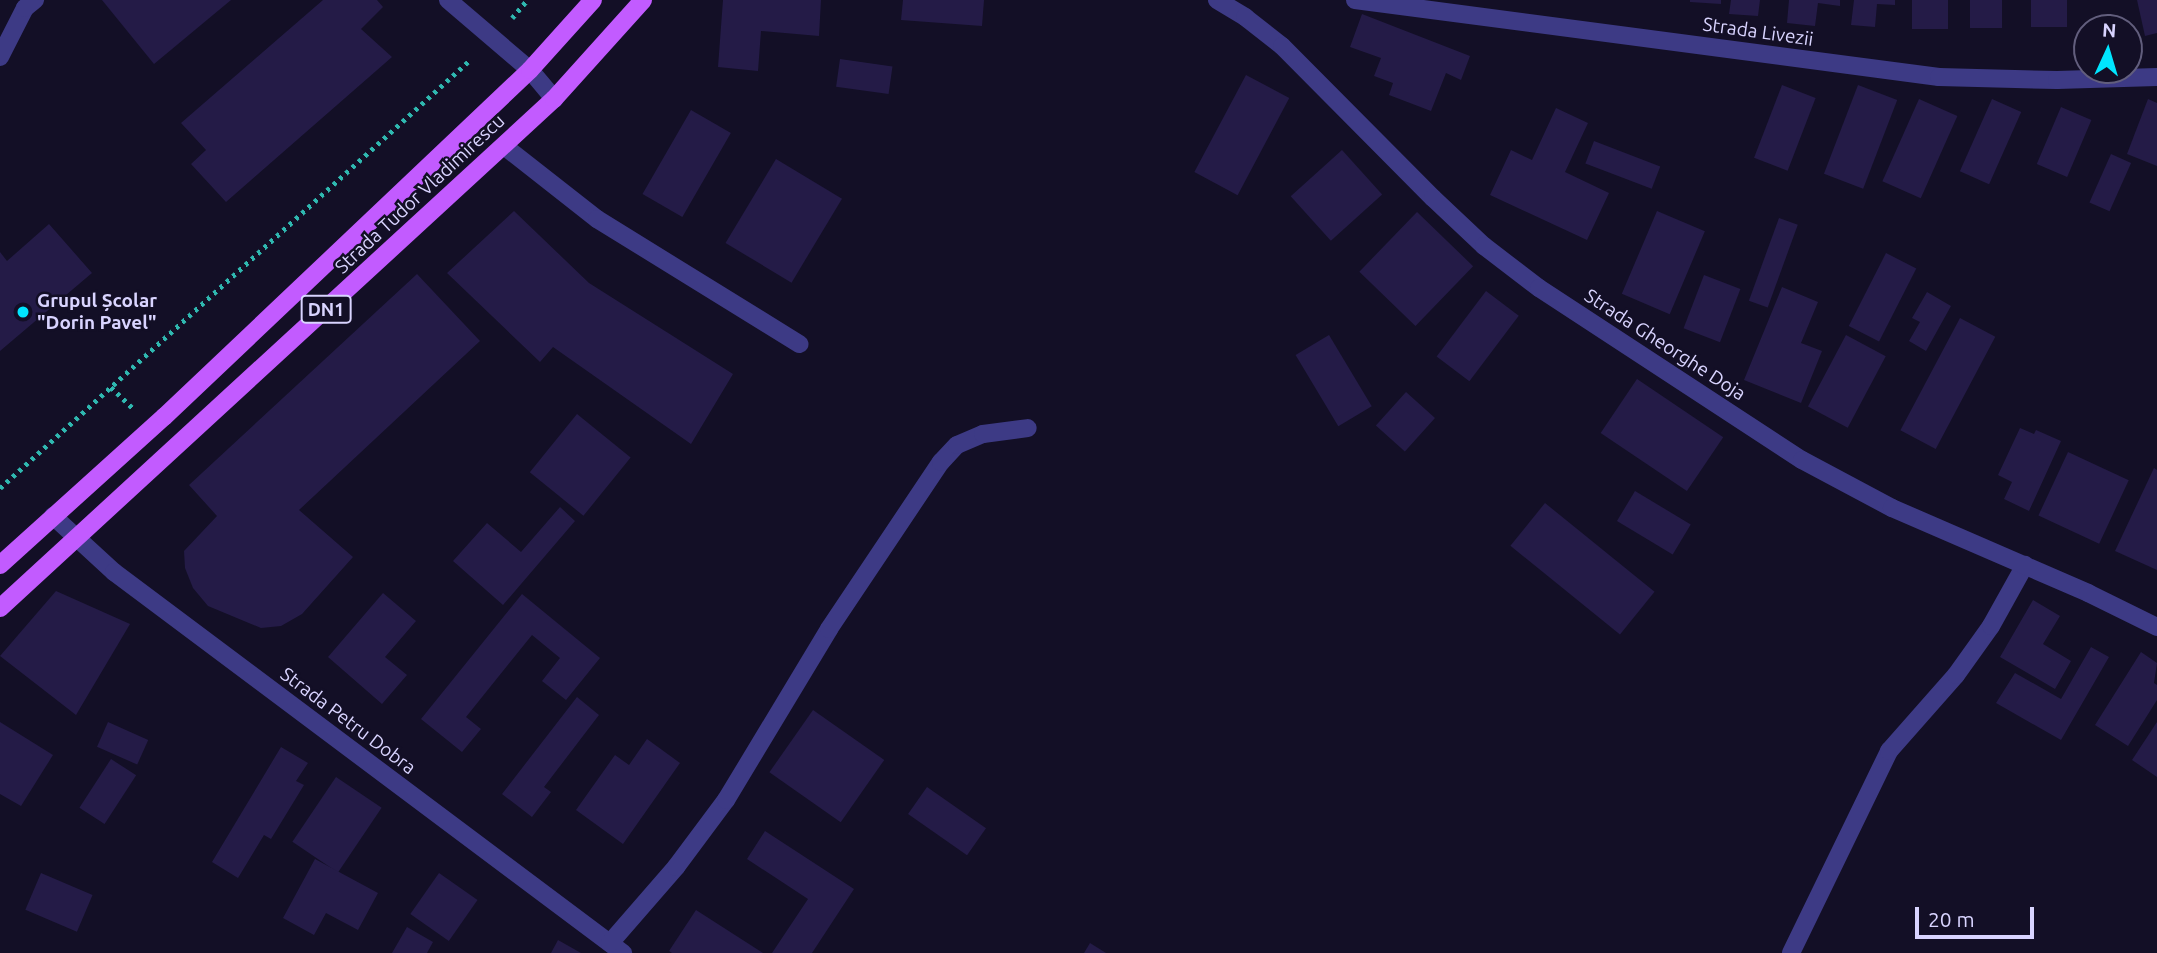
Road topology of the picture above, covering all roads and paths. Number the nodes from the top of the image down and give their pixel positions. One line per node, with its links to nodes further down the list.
1 (35, 0): 9 (street)
2 (448, 0): 8 (street)
3 (527, 0): 8 (path)
4 (593, 0): 10 (main road, Strada Tudor Vladimirescu / DN1)
5 (643, 0): 12 (main road, Strada Tudor Vladimirescu / DN1)
6 (1217, 0): 20 (street, Strada Gheorghe Doja)
7 (1355, 0): 11 (street, Strada Livezii)
8 (495, 38): 10 (street); 16 (path)
9 (0, 57)
10 (530, 69): 12 (street); 17 (main road, Strada Tudor Vladimirescu / DN1)
11 (2157, 77)
12 (554, 99): 13 (main road, Strada Tudor Vladimirescu / DN1)
13 (504, 146): 14 (street); 18 (main road, Strada Tudor Vladimirescu / DN1)
14 (799, 344)
15 (1028, 428): 23 (street)
16 (0, 488)
17 (53, 516): 18 (street, Strada Petru Dobra); 19 (main road, Strada Tudor Vladimirescu / DN1)
18 (75, 538): 21 (main road, Strada Tudor Vladimirescu / DN1); 23 (street, Strada Petru Dobra)
19 (0, 565)
20 (2025, 565): 22 (street, Strada Gheorghe Doja); 24 (street)
21 (0, 608)
22 (2157, 627)
23 (617, 948)
24 (1791, 953)

